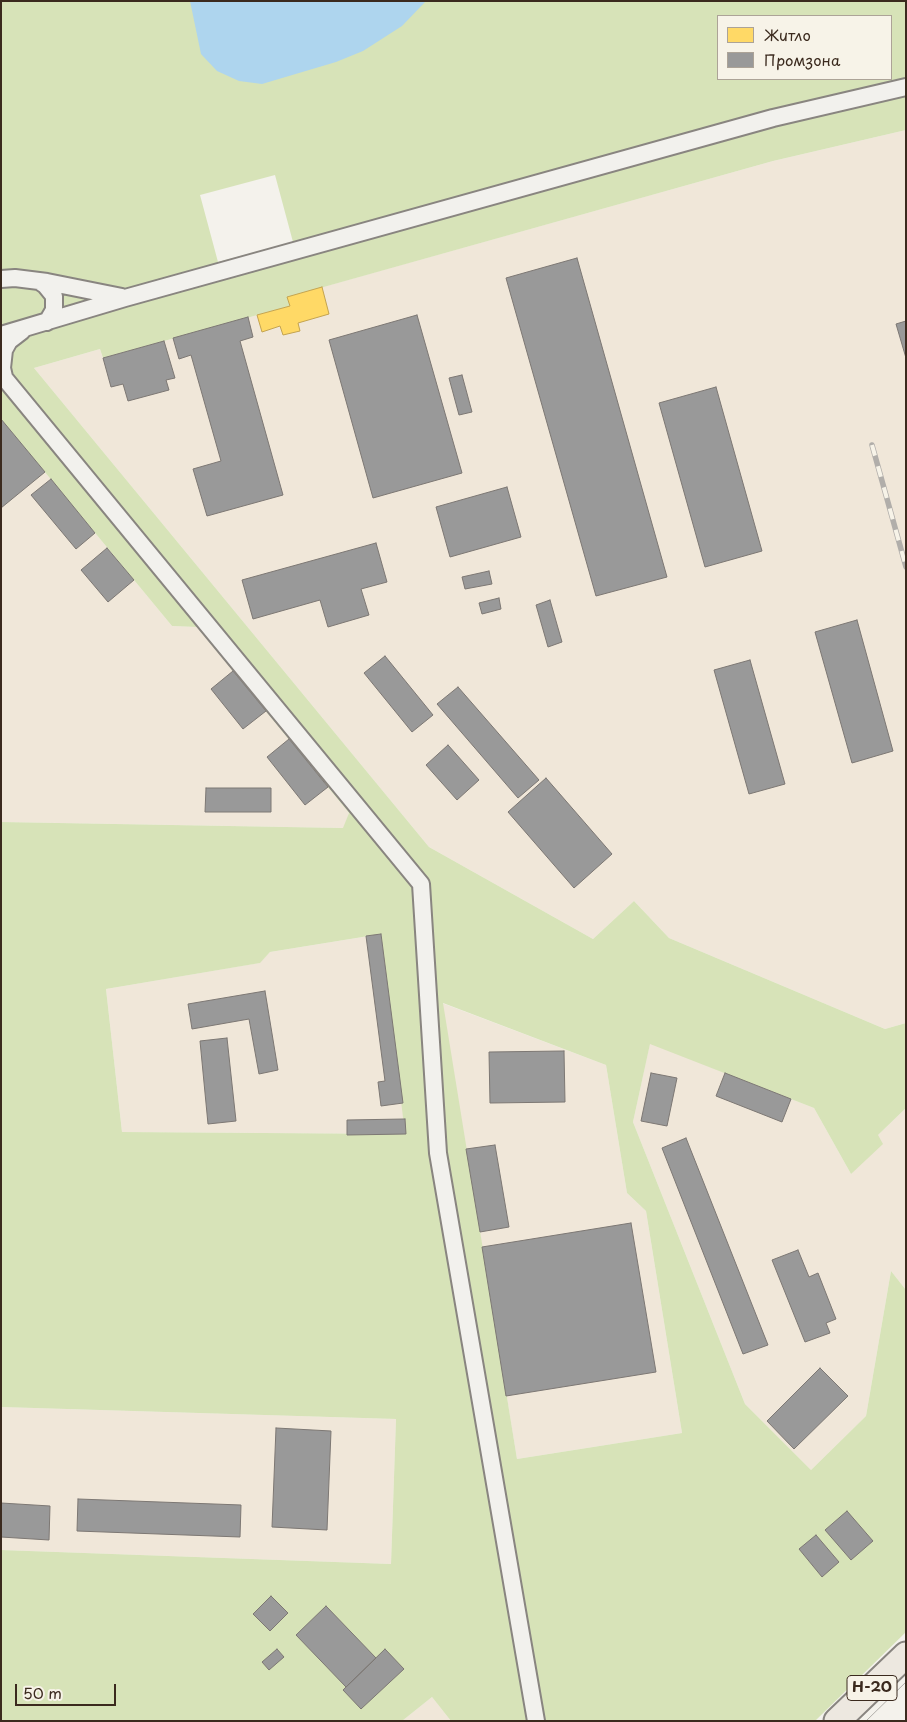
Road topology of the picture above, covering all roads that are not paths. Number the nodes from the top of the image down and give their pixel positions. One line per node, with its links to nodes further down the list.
1 (906, 87): 4 (street)
2 (1, 279): 3 (street)
3 (39, 281): 4 (street); 5 (street)
4 (125, 298): 5 (street)
5 (47, 322): 6 (street)
6 (24, 330): 7 (street); 8 (street)
7 (1, 335)
8 (3, 376): 10 (street)
9 (906, 1654): 11 (main road, Н-20)
10 (536, 1721)
11 (838, 1721)

